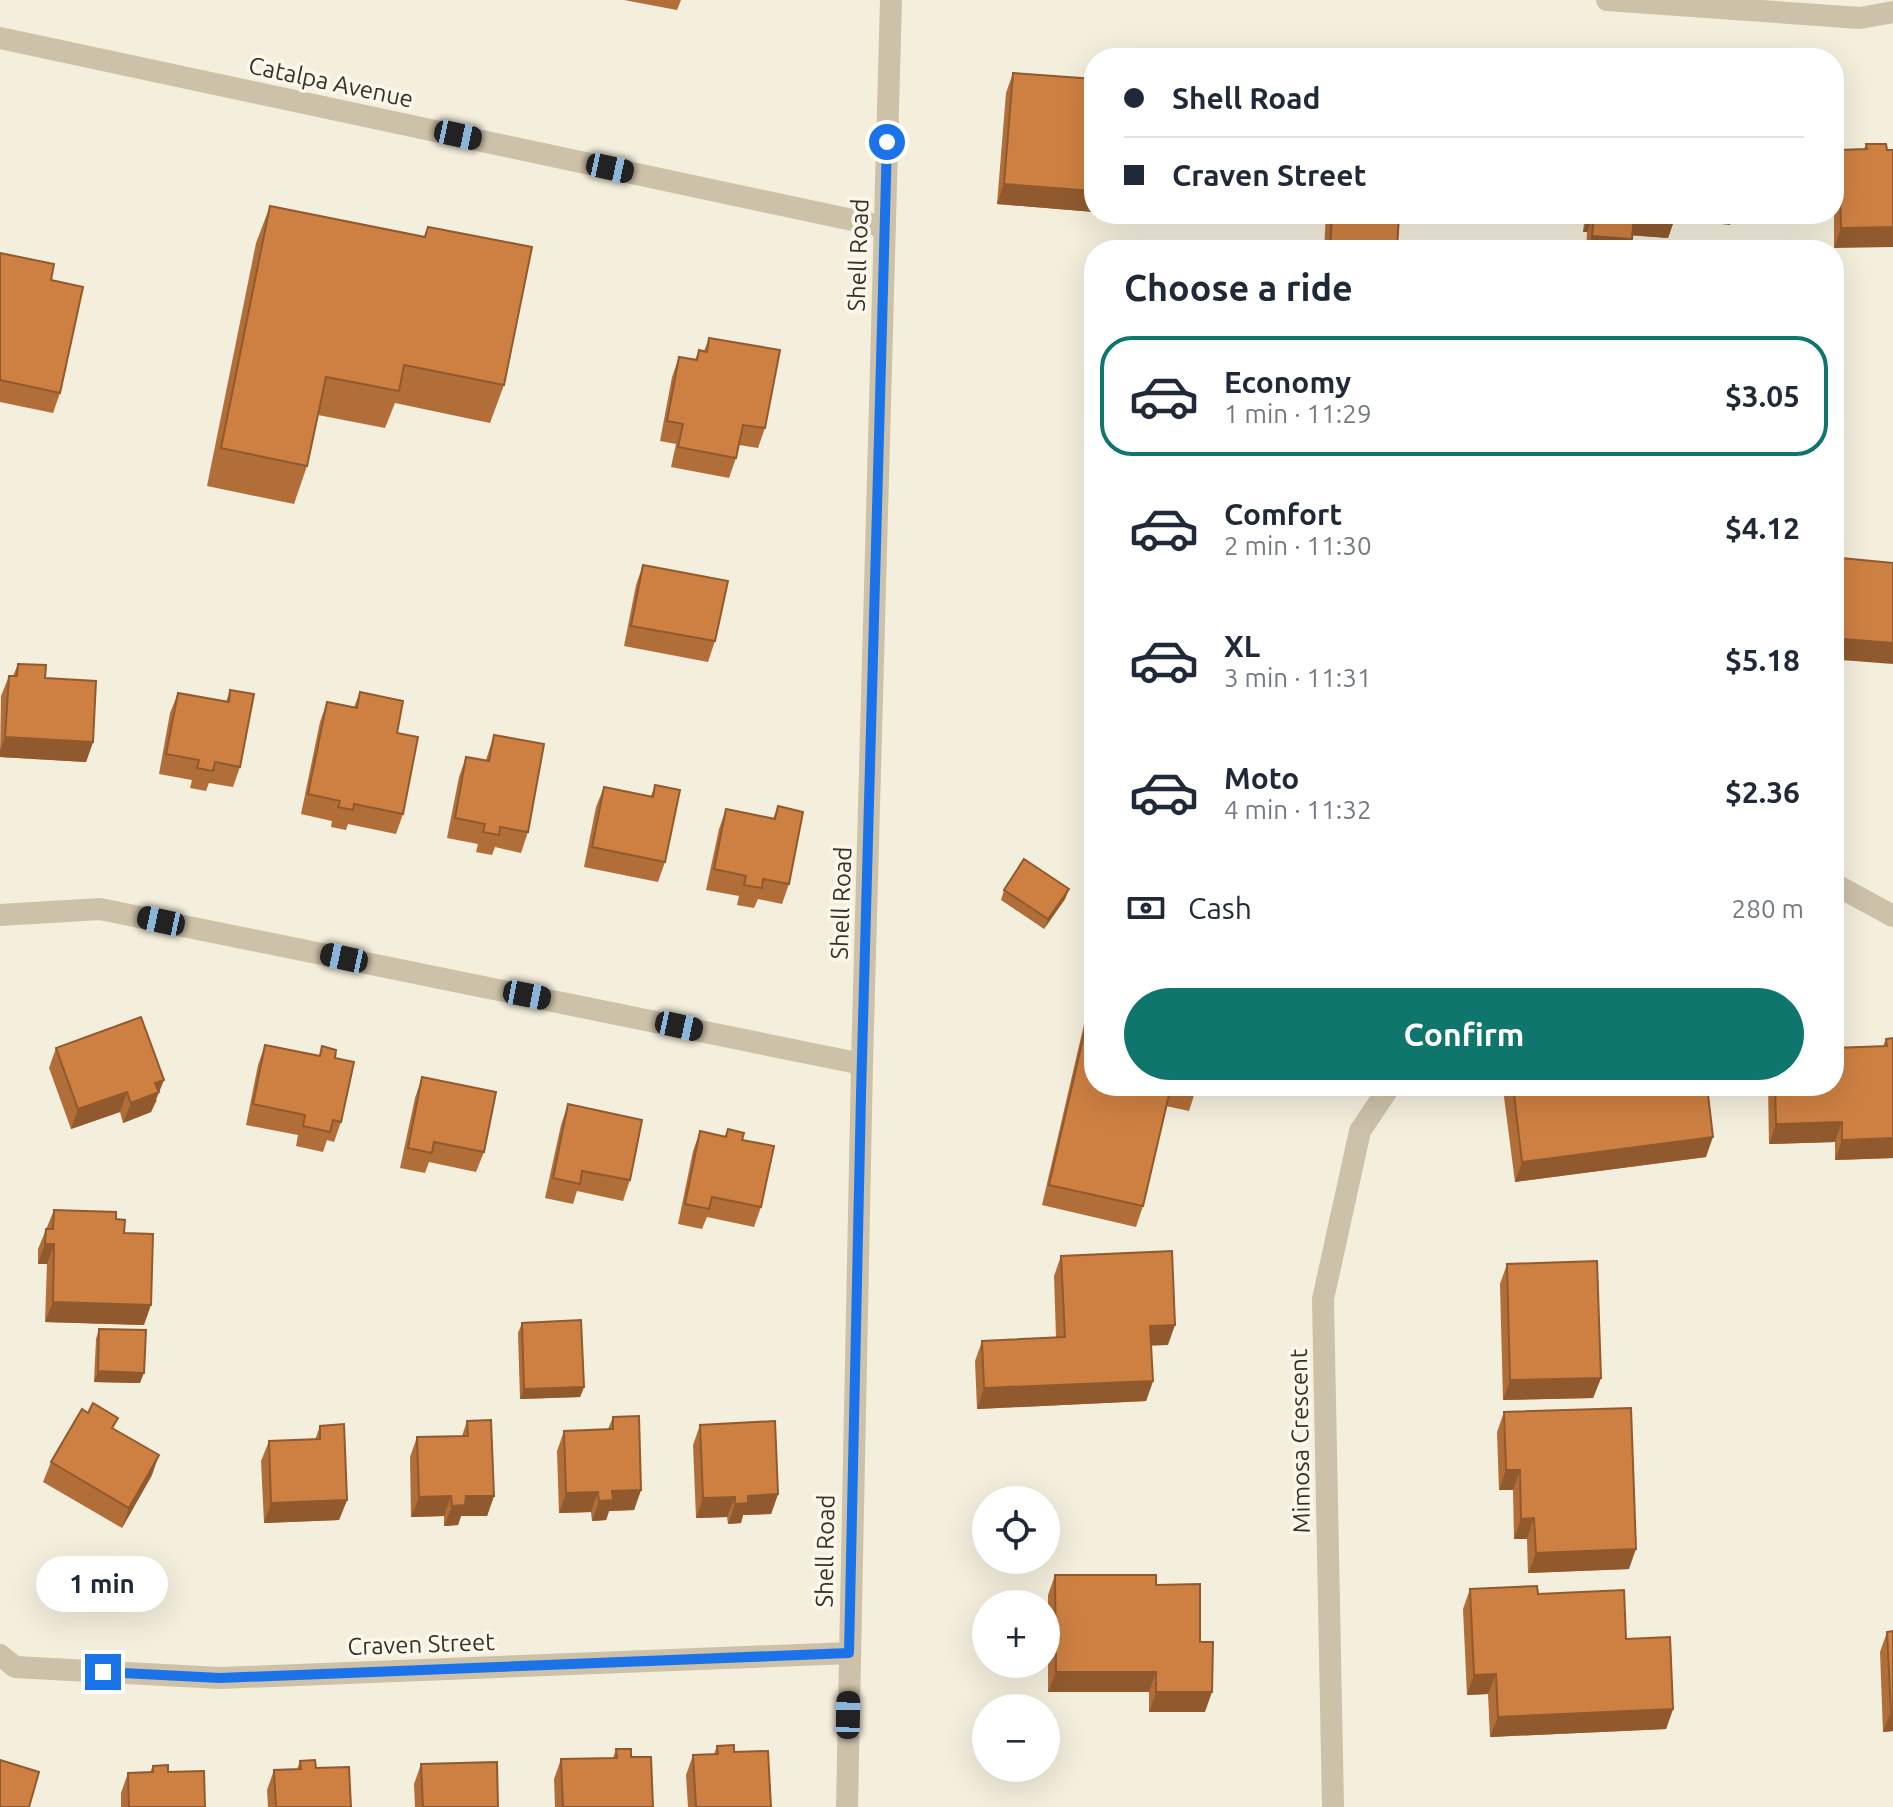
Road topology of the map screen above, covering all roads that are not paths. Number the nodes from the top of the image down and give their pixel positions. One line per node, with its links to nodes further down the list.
1 (891, 0): 5 (street, Shell Road)
2 (1607, 0): 3 (street)
3 (1893, 12)
4 (0, 38): 5 (street, Catalpa Avenue)
5 (885, 227): 9 (street, Shell Road)
6 (1844, 889): 8 (street)
7 (0, 915): 9 (street)
8 (1893, 916)
9 (862, 1064): 11 (street, Shell Road)
10 (1383, 1096): 14 (street, Mimosa Crescent)
11 (849, 1653): 12 (street, Craven Street); 13 (street, Shell Road)
12 (0, 1655)
13 (847, 1807)
14 (1333, 1807)

